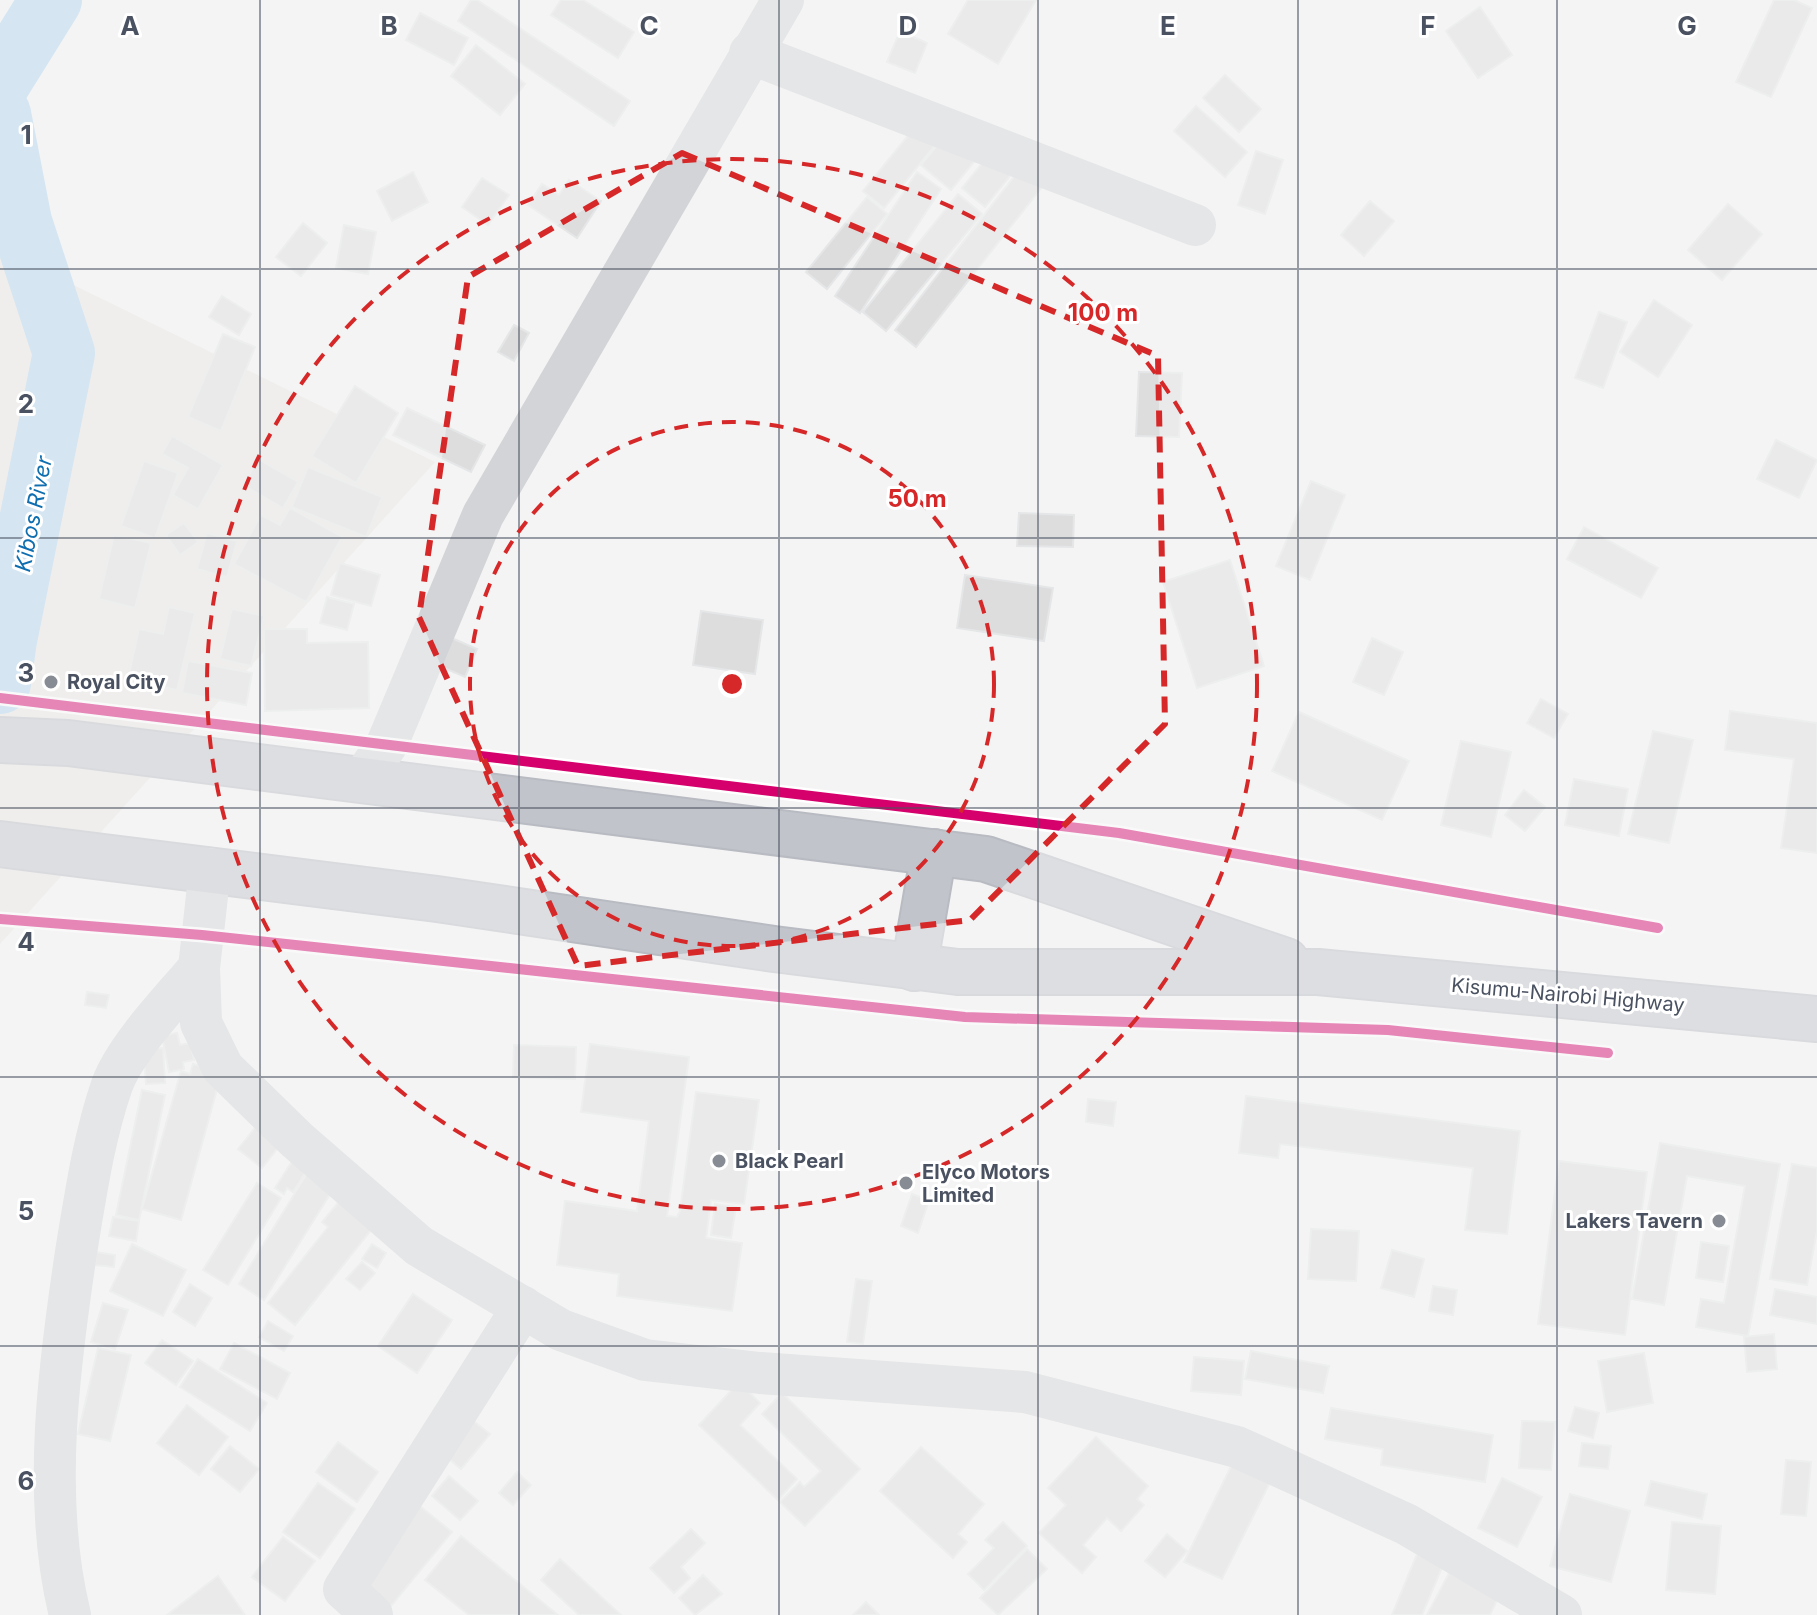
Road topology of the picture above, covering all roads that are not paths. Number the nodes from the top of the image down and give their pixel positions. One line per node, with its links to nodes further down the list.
1 (783, 0): 2 (street)
2 (750, 53): 3 (street); 5 (street)
3 (1195, 225)
4 (0, 740): 5 (highway)
5 (362, 780): 7 (highway)
6 (18, 845): 8 (highway)
7 (934, 852): 10 (highway); 11 (highway)
8 (210, 869): 9 (street); 10 (highway)
9 (199, 968): 13 (street); 14 (street)
10 (914, 968): 11 (highway)
11 (1318, 972): 12 (highway, Kisumu-Nairobi Highway)
12 (1817, 1019)
13 (523, 1307): 15 (street); 16 (street)
14 (70, 1615)
15 (372, 1615)
16 (1561, 1615)

